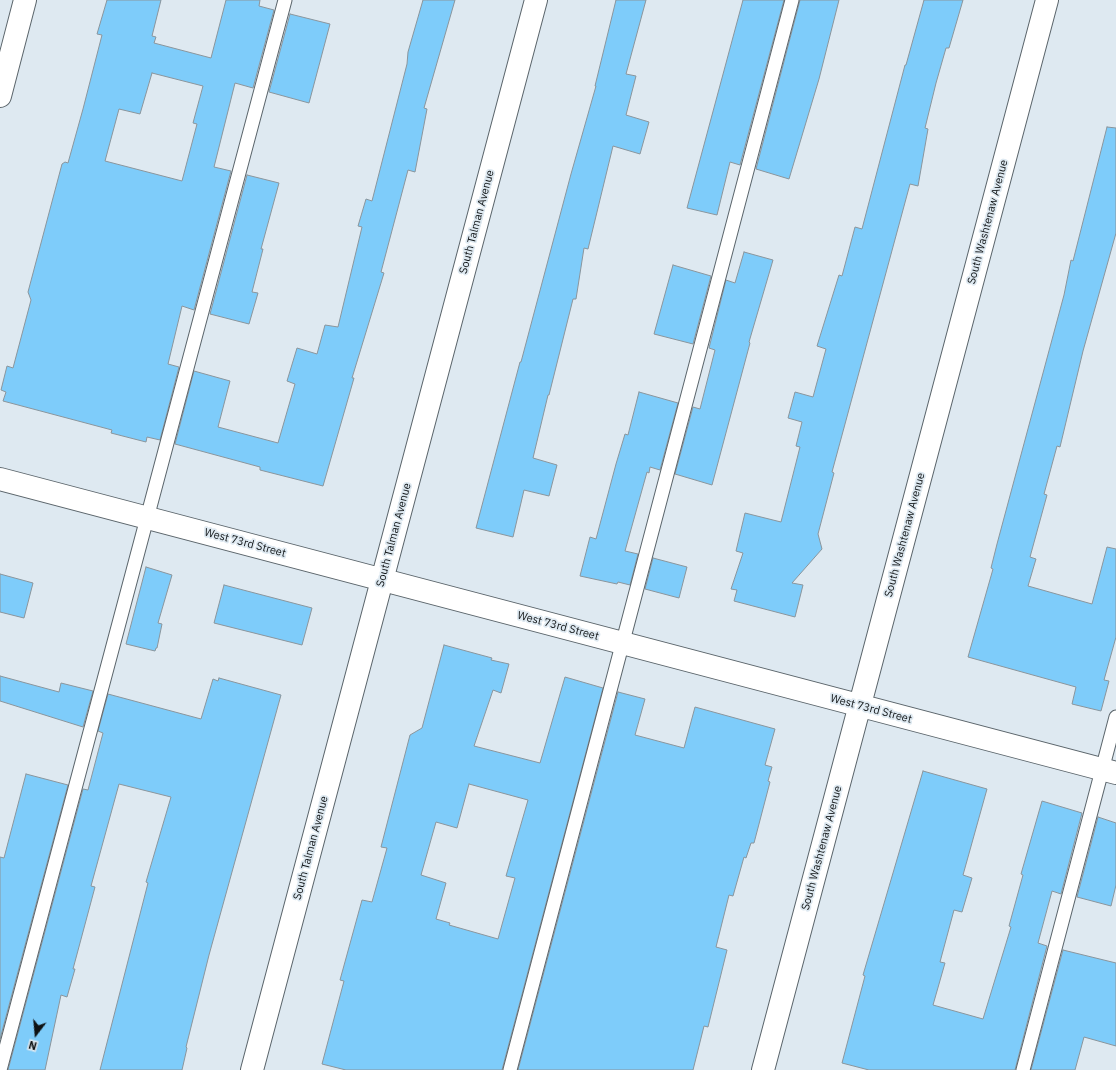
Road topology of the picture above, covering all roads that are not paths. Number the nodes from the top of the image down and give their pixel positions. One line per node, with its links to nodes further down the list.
1 (25, 0): 6 (street)
2 (285, 0): 8 (lane)
3 (536, 0): 9 (street, South Talman Avenue)
4 (792, 0): 10 (lane)
5 (1047, 0): 11 (street, South Washtenaw Avenue)
6 (0, 96)
7 (0, 479): 8 (street, West 73rd Street)
8 (146, 518): 9 (street, West 73rd Street); 14 (lane)
9 (382, 580): 10 (street, West 73rd Street); 15 (street, South Talman Avenue)
10 (624, 644): 11 (street, West 73rd Street); 16 (lane)
11 (860, 706): 13 (street, West 73rd Street); 17 (street, South Washtenaw Avenue)
12 (1116, 718): 13 (lane)
13 (1109, 771): 18 (lane)
14 (0, 1070)
15 (252, 1070)
16 (510, 1070)
17 (763, 1070)
18 (1022, 1070)

